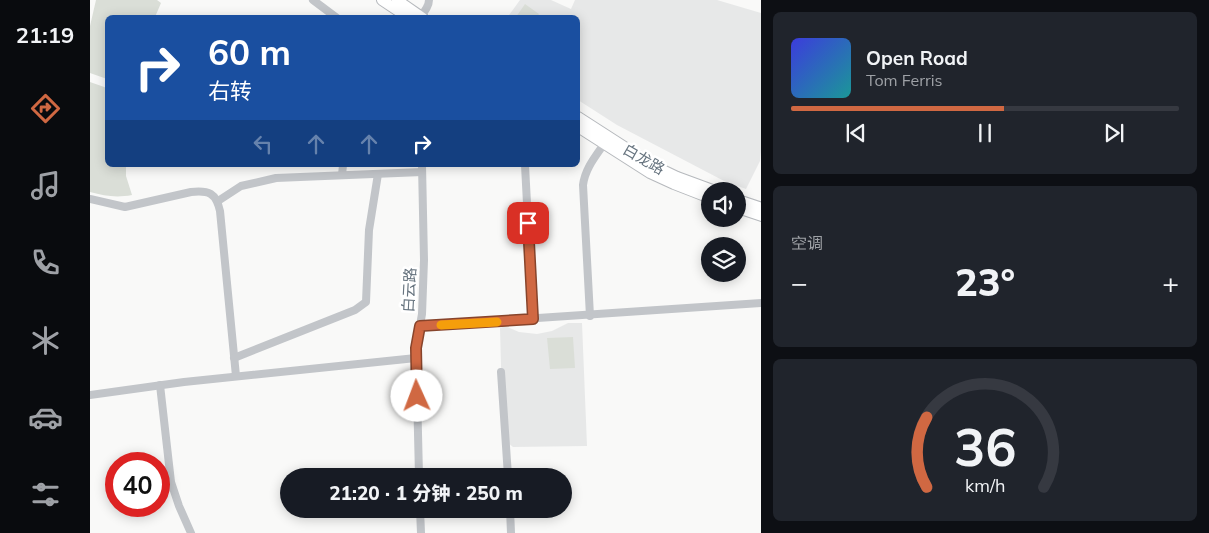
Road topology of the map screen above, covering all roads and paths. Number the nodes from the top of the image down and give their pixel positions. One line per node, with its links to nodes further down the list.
1 (313, 0): 5 (street)
2 (382, 0): 4 (main road)
3 (429, 0): 7 (street)
4 (402, 8): 6 (main road)
5 (332, 15)
6 (418, 15)
7 (423, 15)
8 (580, 118): 16 (main road, 白龙路)
9 (580, 128): 10 (main road, 白龙路)
10 (604, 144): 17 (main road, 白龙路); 25 (street)
11 (343, 167): 15 (street)
12 (525, 167): 26 (street)
13 (422, 168): 14 (street); 27 (street, 白云路)
14 (378, 174): 15 (street); 28 (street)
15 (342, 176): 19 (street)
16 (701, 186)
17 (701, 194)
18 (90, 199): 19 (street)
19 (218, 201): 28 (street)
20 (746, 203): 21 (main road)
21 (761, 208)
22 (746, 211): 23 (main road)
23 (761, 216)
24 (761, 303): 25 (street)
25 (590, 316): 26 (street)
26 (533, 319): 27 (street)
27 (420, 326): 29 (street, 白云路)
28 (234, 358): 31 (street)
29 (416, 358): 31 (street); 34 (street, 白云路)
30 (500, 372): 35 (street)
31 (236, 376): 32 (street)
32 (160, 385): 33 (street); 38 (street)
33 (90, 395)
34 (419, 468)
35 (507, 468)
36 (420, 518): 39 (street)
37 (510, 518): 40 (street)
38 (191, 533)
39 (421, 533)
40 (511, 533)

